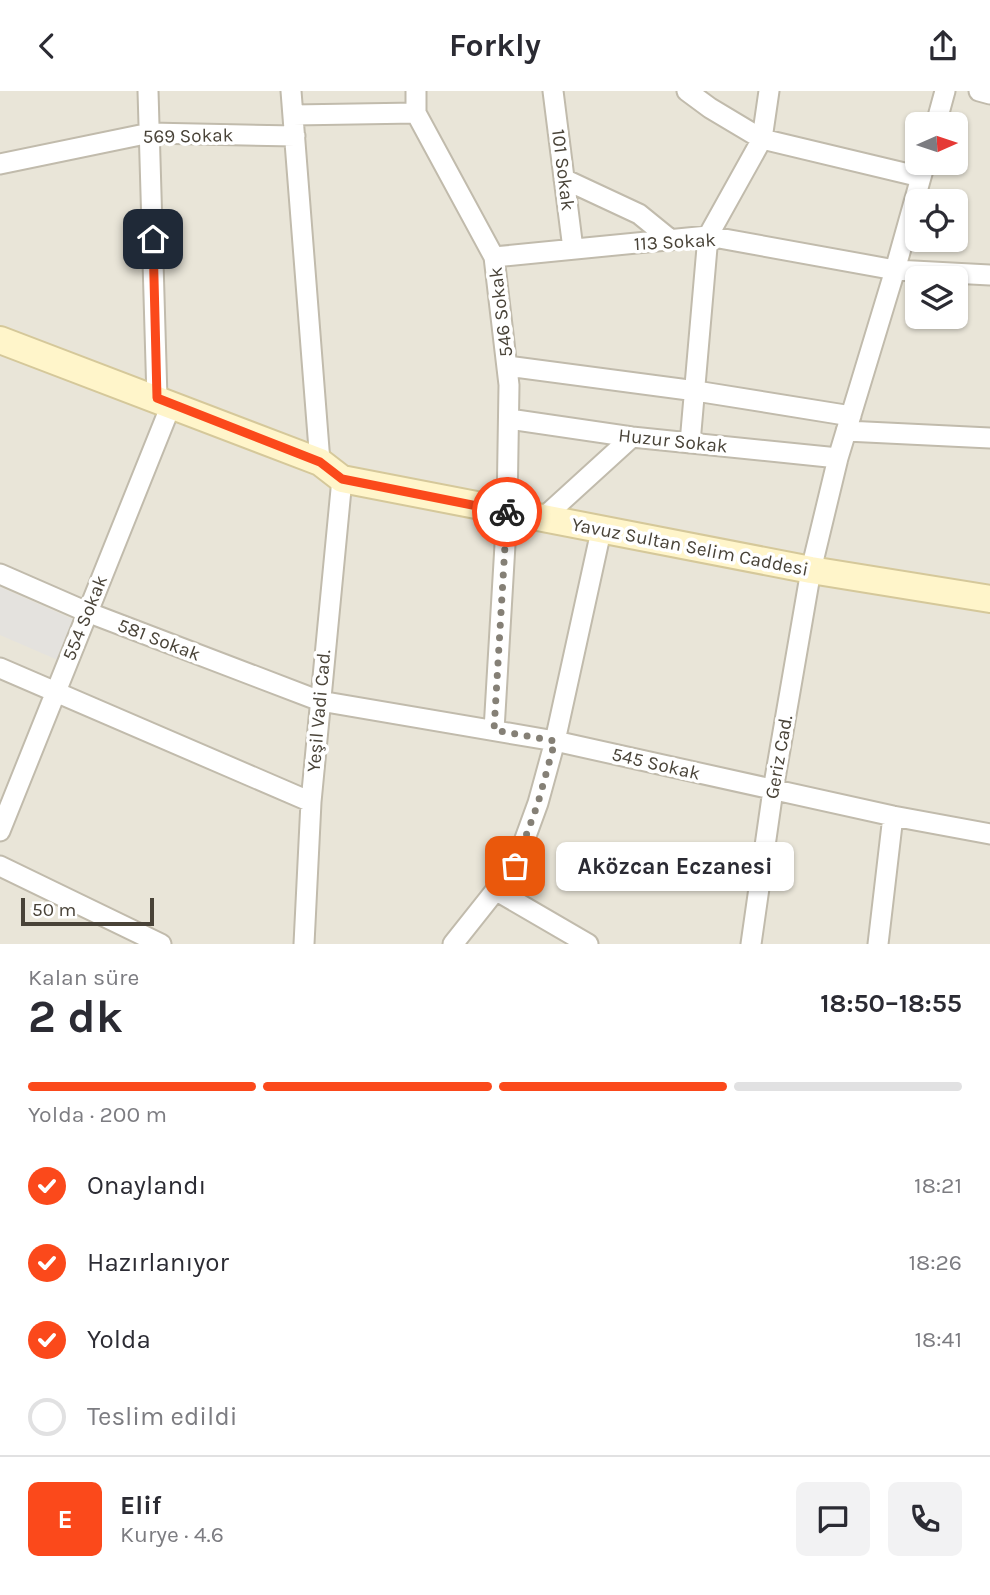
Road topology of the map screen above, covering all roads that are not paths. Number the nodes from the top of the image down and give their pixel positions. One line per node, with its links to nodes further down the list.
1 (148, 91): 13 (street)
2 (291, 91): 12 (street)
3 (416, 91): 11 (street, 546 Sokak)
4 (553, 91): 19 (street, 101 Sokak)
5 (687, 91): 15 (street)
6 (769, 91): 15 (street)
7 (945, 91): 10 (street)
8 (979, 91): 9 (street)
9 (990, 95)
10 (939, 112)
11 (416, 113): 12 (street); 23 (street, 546 Sokak)
12 (293, 115): 14 (street)
13 (150, 133): 14 (street, 569 Sokak); 16 (street, 569 Sokak); 29 (street)
14 (295, 136): 36 (street)
15 (762, 139): 17 (street); 20 (street)
16 (0, 164)
17 (905, 167)
18 (922, 175): 24 (street, Geriz Cad.)
19 (564, 179): 21 (street); 22 (street, 101 Sokak)
20 (708, 236): 21 (street, 113 Sokak); 24 (street, 113 Sokak); 28 (street)
21 (671, 240): 22 (street, 113 Sokak)
22 (573, 249): 23 (street, 113 Sokak)
23 (494, 257): 27 (street, 546 Sokak)
24 (895, 270): 25 (street, 113 Sokak); 31 (street, Geriz Cad.)
25 (990, 275)
26 (0, 340): 29 (street, Yavuz Sultan Selim Caddesi)
27 (507, 366): 28 (street); 30 (street, 546 Sokak)
28 (696, 391): 31 (street); 34 (street)
29 (164, 401): 36 (street, Yavuz Sultan Selim Caddesi); 44 (street, 554 Sokak)
30 (509, 419): 32 (street, Huzur Sokak); 38 (street, 546 Sokak)
31 (848, 424): 33 (street); 35 (street, Geriz Cad.)
32 (632, 437): 34 (street, Huzur Sokak); 39 (street)
33 (990, 438)
34 (690, 443): 35 (street, Huzur Sokak)
35 (838, 458): 41 (street, Geriz Cad.)
36 (320, 462): 37 (street, Yavuz Sultan Selim Caddesi)
37 (342, 479): 38 (street, Yavuz Sultan Selim Caddesi); 47 (street, Yeşil Vadi Cad.)
38 (507, 511): 39 (street, Yavuz Sultan Selim Caddesi); 48 (street, 546 Sokak)
39 (542, 519): 40 (street, Yavuz Sultan Selim Caddesi)
40 (601, 531): 41 (street, Yavuz Sultan Selim Caddesi); 49 (street)
41 (811, 570): 43 (street, Yavuz Sultan Selim Caddesi); 50 (street, Geriz Cad.)
42 (0, 574): 44 (street, 581 Sokak)
43 (990, 599)
44 (88, 612): 46 (street, 554 Sokak); 47 (street, 581 Sokak)
45 (0, 668): 46 (street)
46 (55, 693): 51 (street); 53 (street, 554 Sokak)
47 (320, 701): 48 (street, 545 Sokak); 51 (street, Yeşil Vadi Cad.)
48 (494, 730): 49 (street, 545 Sokak)
49 (555, 741): 50 (street, 545 Sokak); 56 (street)
50 (773, 790): 52 (street, 545 Sokak); 61 (street, Geriz Cad.)
51 (311, 802): 58 (street, Yeşil Vadi Cad.)
52 (893, 816): 54 (street, 545 Sokak); 62 (street)
53 (0, 831)
54 (990, 834)
55 (0, 866): 57 (street)
56 (497, 891): 59 (street); 60 (street)
57 (161, 944)
58 (304, 944)
59 (453, 944)
60 (587, 944)
61 (751, 944)
62 (878, 944)

